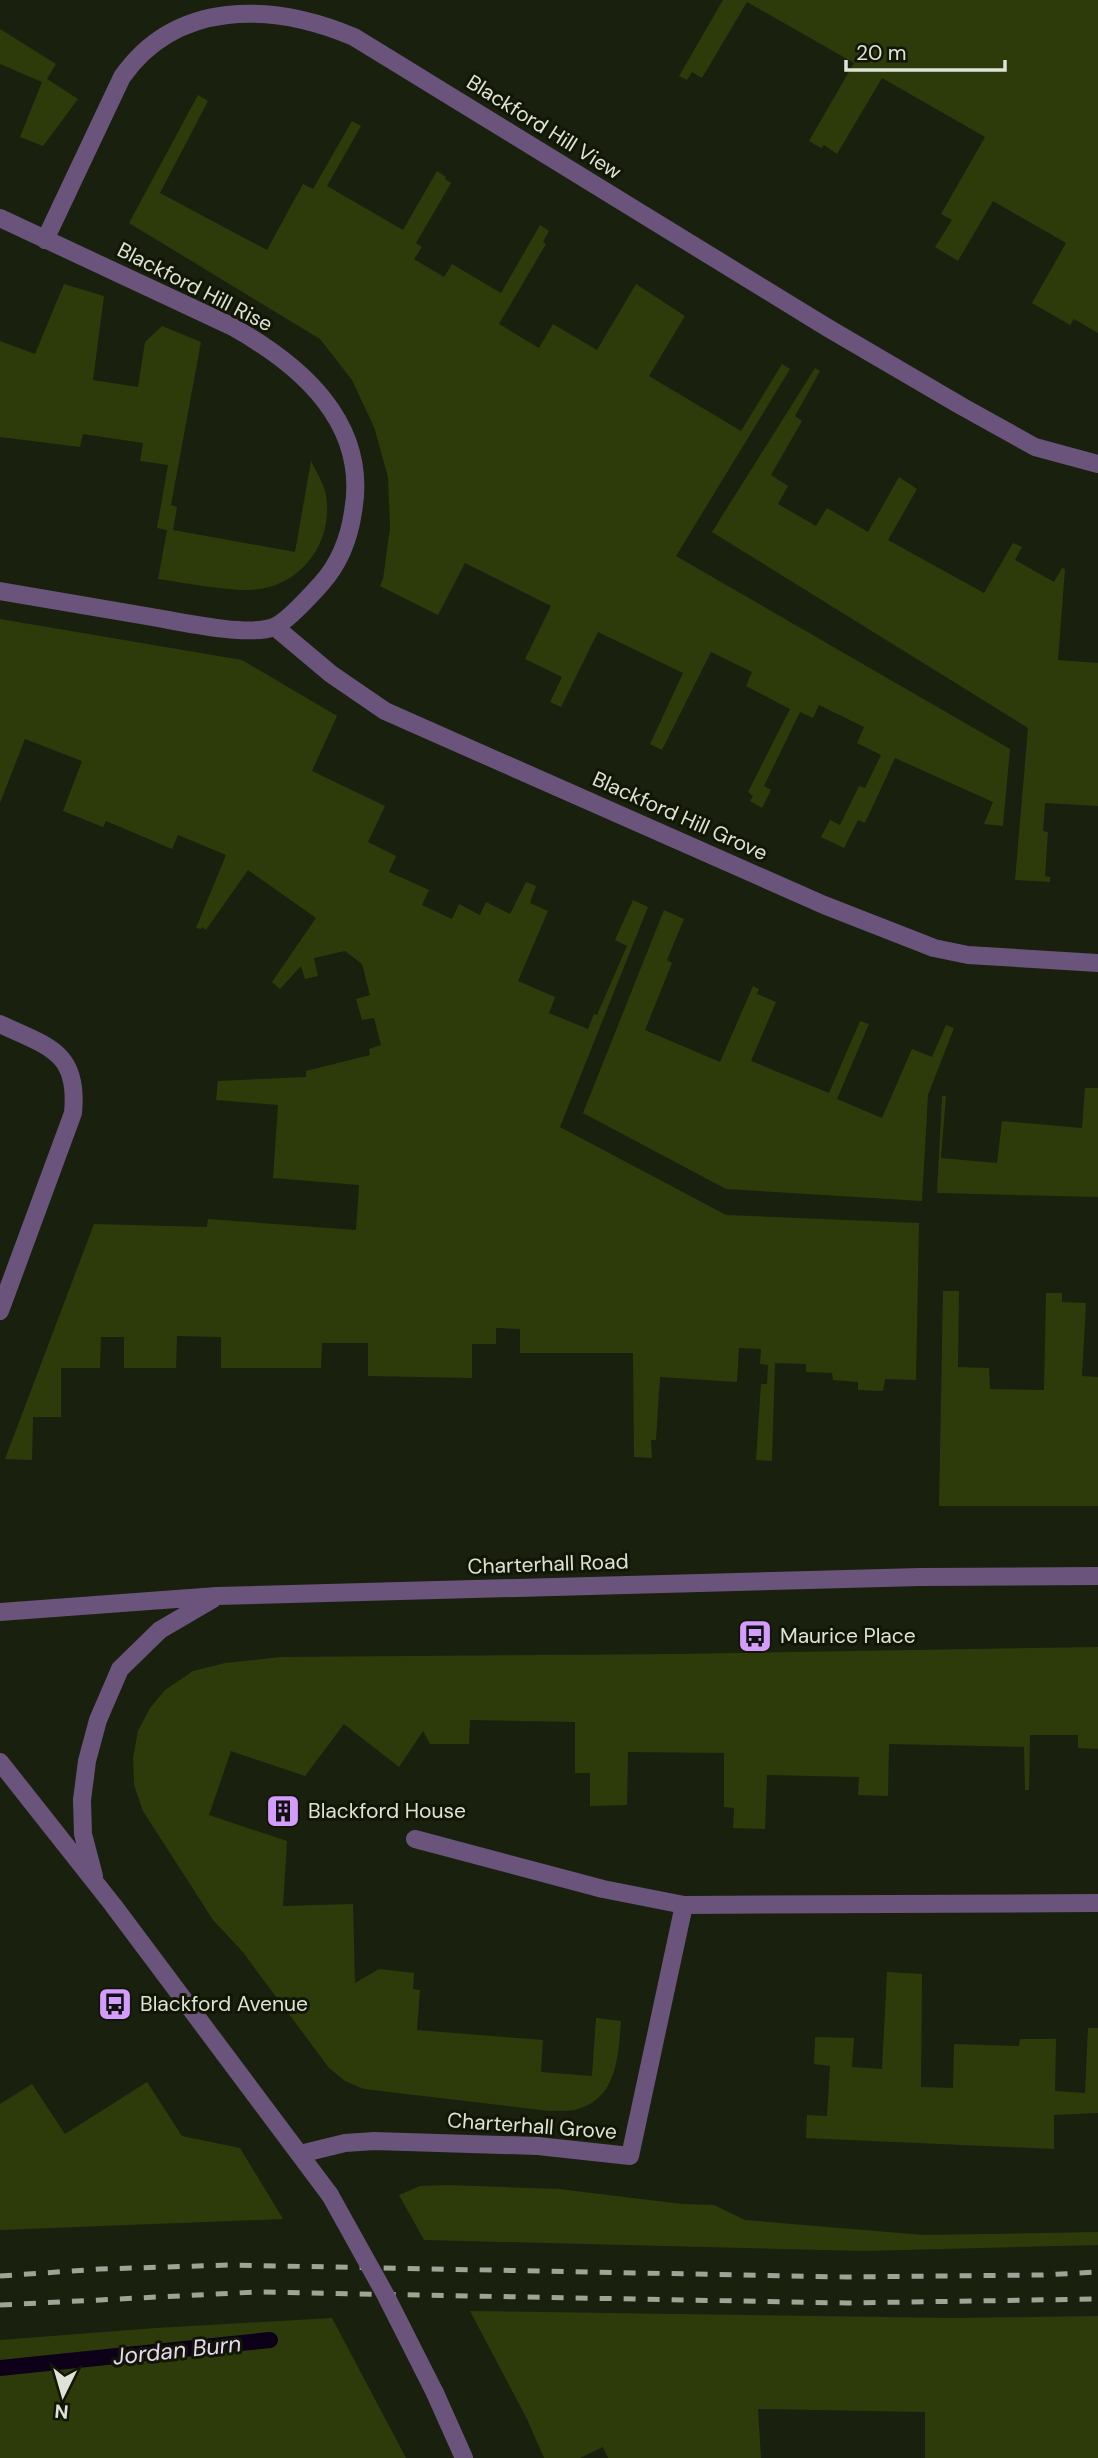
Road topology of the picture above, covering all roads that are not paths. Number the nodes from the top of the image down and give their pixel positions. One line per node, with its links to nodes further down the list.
1 (0, 218): 2 (street, Blackford Hill Rise)
2 (45, 240): 3 (street, Blackford Hill View); 5 (street, Blackford Hill Rise)
3 (1098, 464)
4 (0, 591): 5 (street)
5 (275, 627): 6 (street, Blackford Hill Grove)
6 (1098, 963)
7 (0, 1024): 8 (street)
8 (0, 1311)
9 (1098, 1576): 10 (street, Charterhall Road)
10 (216, 1597): 11 (street, Charterhall Road); 14 (street)
11 (0, 1612)
12 (0, 1762): 14 (street)
13 (415, 1839): 16 (street)
14 (97, 1886): 17 (street)
15 (1098, 1903): 16 (street)
16 (684, 1905): 17 (street, Charterhall Grove)
17 (300, 2154): 18 (street, bridge)
18 (464, 2458)

